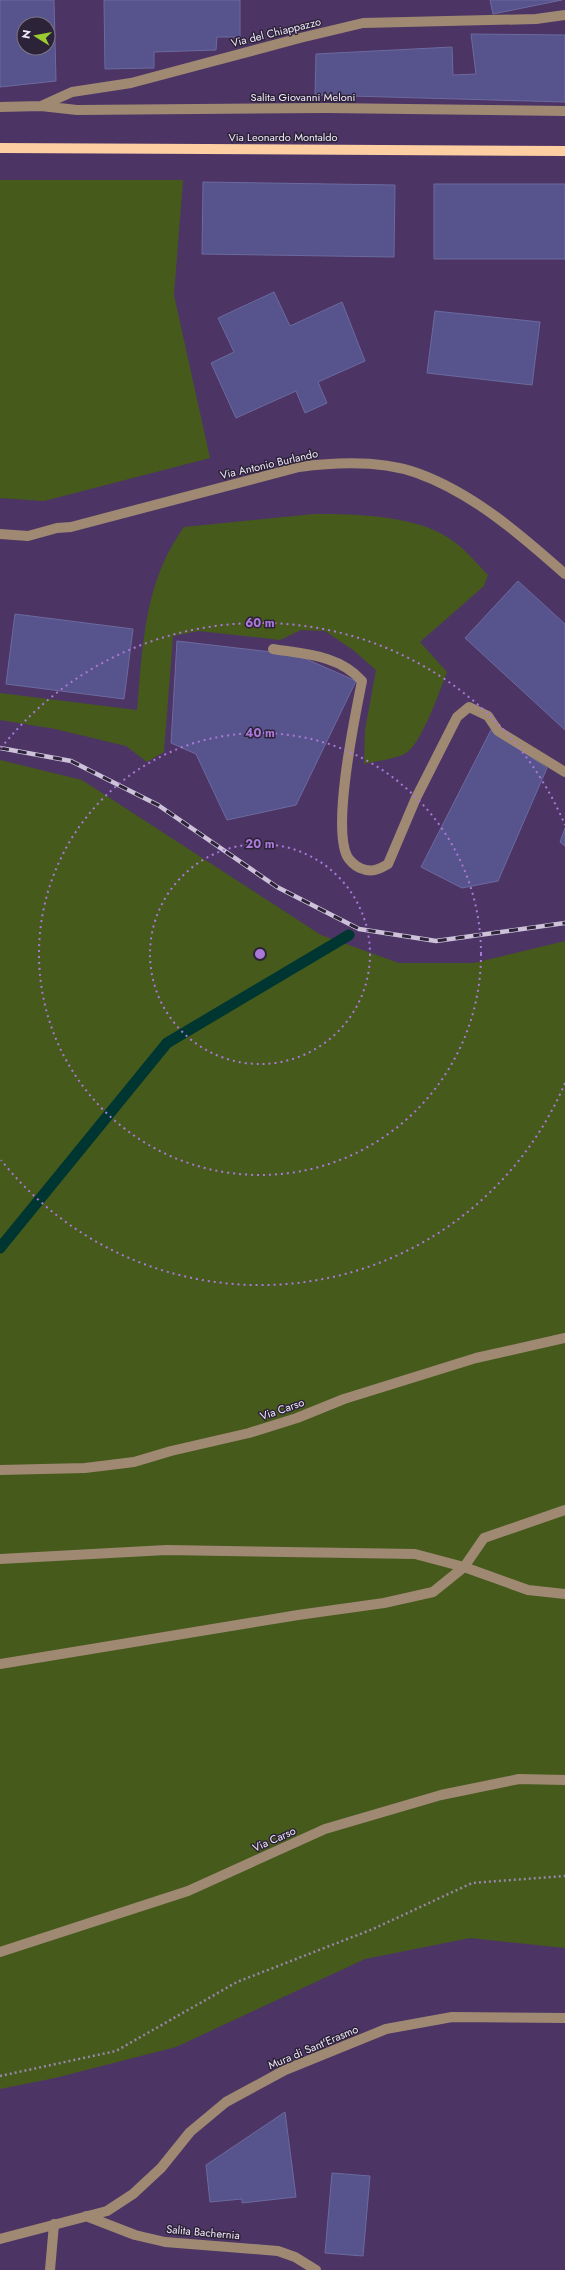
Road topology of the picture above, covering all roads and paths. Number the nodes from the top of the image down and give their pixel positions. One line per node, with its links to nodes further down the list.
1 (565, 15): 2 (street, Via del Chiappazzo)
2 (41, 106): 3 (street, Via del Chiappazzo); 4 (street, Salita Giovanni Meloni)
3 (0, 107)
4 (565, 111)
5 (0, 148): 6 (main road, Via Leonardo Montaldo)
6 (565, 151)
7 (0, 534): 8 (street, Via Antonio Burlando)
8 (565, 574)
9 (273, 649): 10 (street)
10 (565, 772)
11 (565, 1338): 12 (street, Via Carso)
12 (0, 1470)
13 (565, 1510): 15 (street)
14 (0, 1559): 15 (street)
15 (464, 1567): 16 (street); 17 (street)
16 (565, 1594)
17 (0, 1664)
18 (565, 1780): 20 (street, Via Carso)
19 (565, 1876): 22 (path)
20 (0, 1952)
21 (565, 2018): 23 (street, Mura di Sant'Erasmo)
22 (0, 2076)
23 (86, 2216): 24 (street, Mura di Sant'Erasmo); 27 (street, Salita Bachernia)
24 (54, 2224): 25 (street, Mura di Sant'Erasmo); 26 (street)
25 (0, 2239)
26 (50, 2270)
27 (316, 2270)

